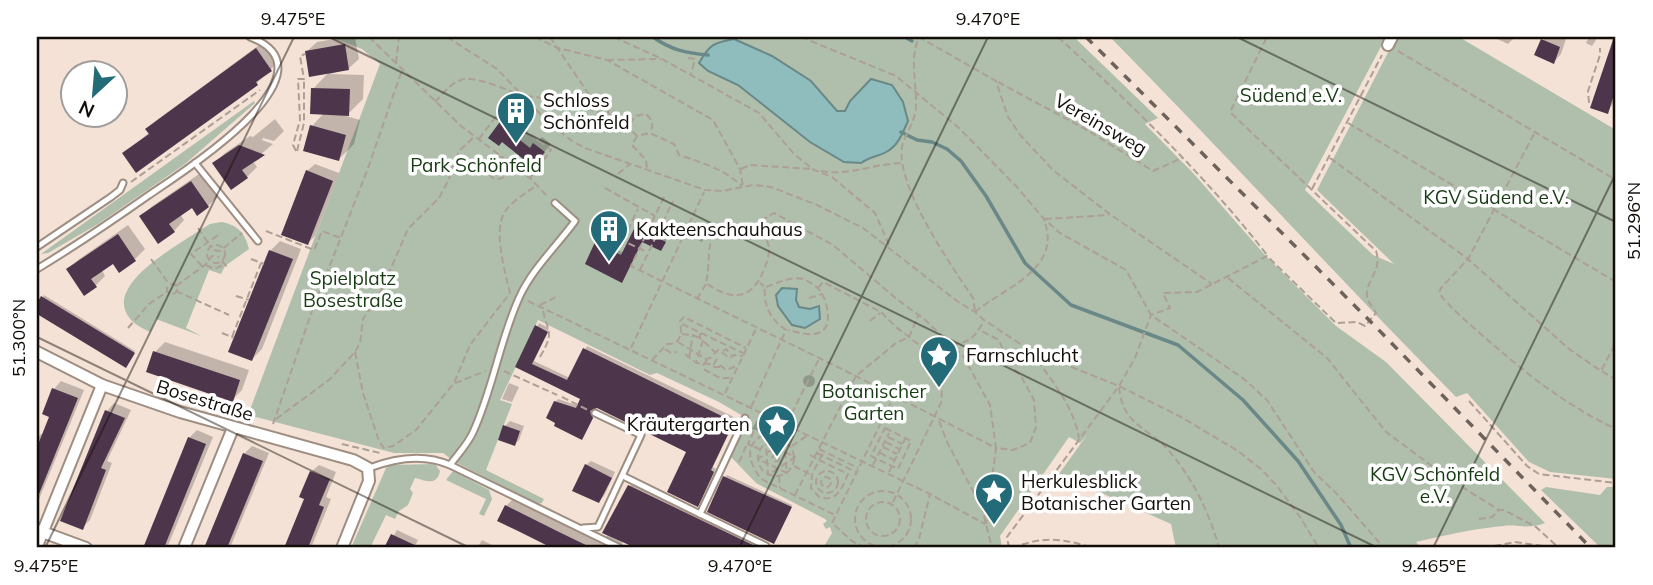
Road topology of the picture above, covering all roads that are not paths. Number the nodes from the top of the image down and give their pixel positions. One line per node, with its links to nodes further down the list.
1 (250, 37): 2 (lane)
2 (195, 163): 7 (lane); 9 (lane)
3 (123, 183): 8 (lane)
4 (555, 202): 6 (lane)
5 (581, 215): 6 (lane)
6 (575, 221): 15 (lane)
7 (258, 241)
8 (37, 247)
9 (37, 269)
10 (37, 352): 11 (street, Bosestraße)
11 (102, 385): 14 (street, Bosestraße); 20 (street)
12 (595, 413): 17 (lane)
13 (745, 418): 18 (lane)
14 (233, 428): 16 (street, Bosestraße); 23 (street)
15 (450, 465): 16 (lane); 19 (lane)
16 (368, 468): 24 (street)
17 (623, 476): 18 (lane); 19 (lane)
18 (700, 514): 26 (lane)
19 (580, 528): 25 (lane)
20 (40, 531): 21 (street); 22 (street)
21 (37, 546)
22 (86, 548)
23 (184, 548)
24 (342, 548)
25 (620, 548)
26 (765, 548)

